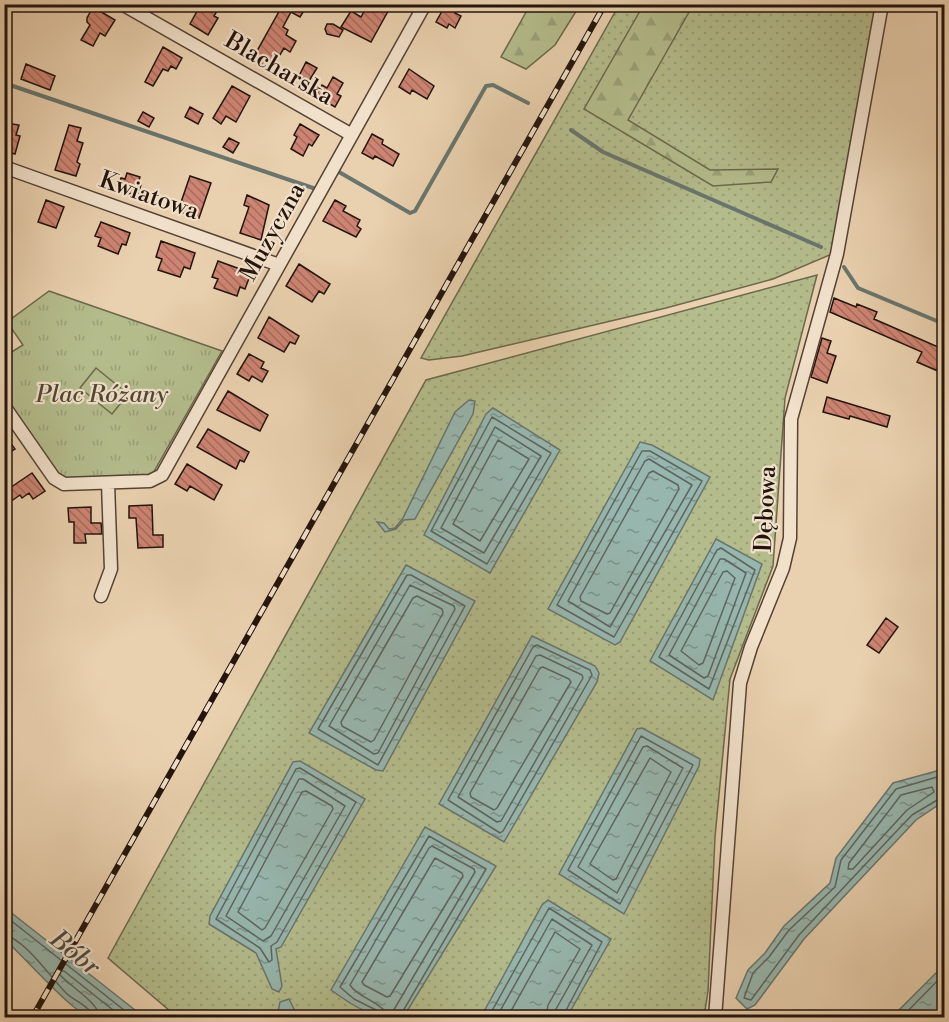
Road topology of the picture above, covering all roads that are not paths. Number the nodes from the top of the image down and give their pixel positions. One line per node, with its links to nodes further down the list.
1 (122, 4): 4 (street, Blacharska)
2 (425, 4): 4 (street, Muzyczna)
3 (882, 4): 10 (street, Dębowa)
4 (352, 135): 6 (street, Muzyczna)
5 (4, 167): 6 (street, Kwiatowa)
6 (279, 265): 8 (street, Muzyczna)
7 (4, 406): 8 (street)
8 (108, 483): 9 (street)
9 (100, 596)
10 (715, 1017)

